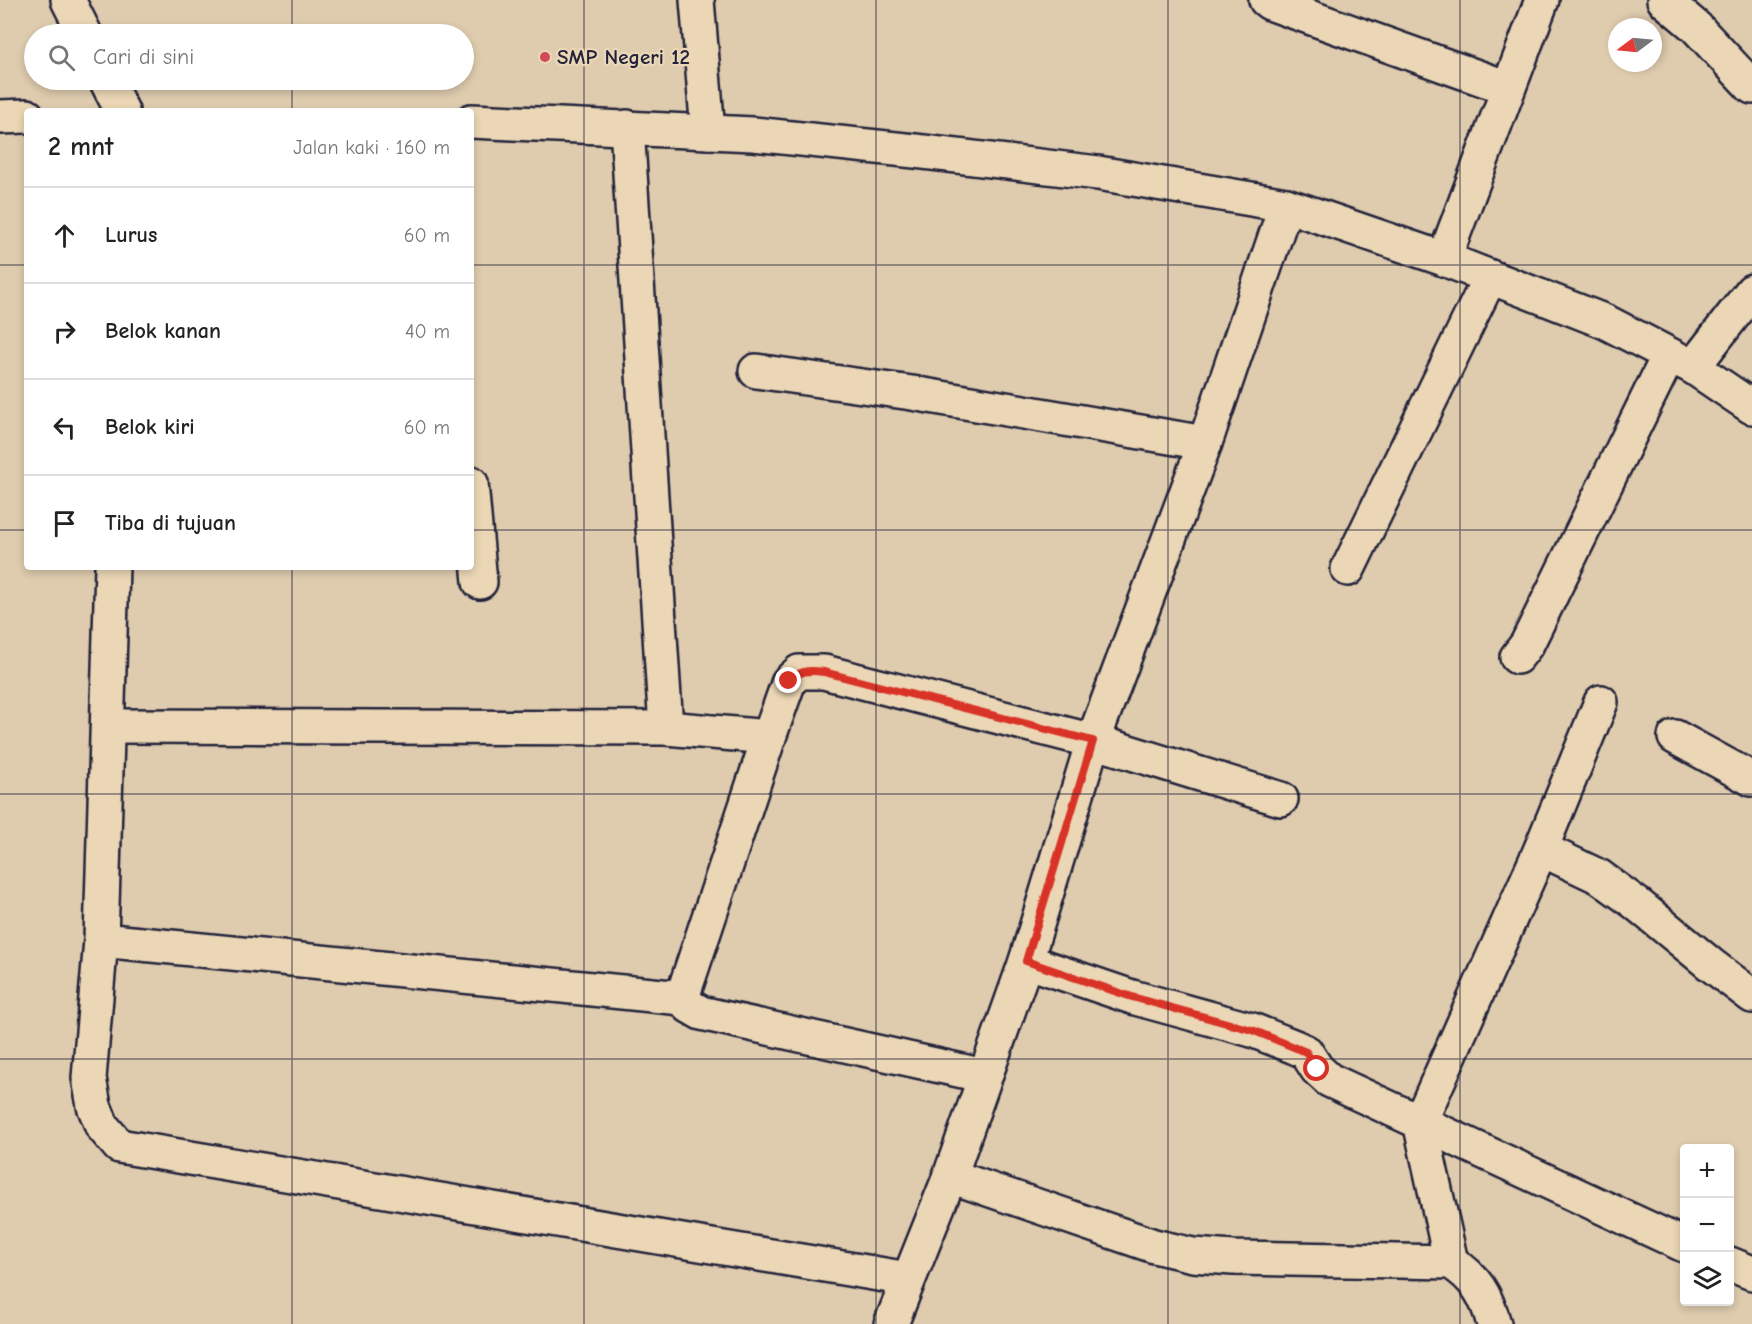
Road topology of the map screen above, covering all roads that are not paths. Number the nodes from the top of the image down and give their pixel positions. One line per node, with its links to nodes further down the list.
1 (68, 0): 6 (street)
2 (697, 0): 15 (street)
3 (1266, 0): 8 (street)
4 (1542, 0): 8 (street)
5 (1664, 0): 7 (street)
6 (80, 24)
7 (1752, 87)
8 (1508, 88): 17 (street)
9 (111, 90): 10 (street)
10 (120, 108)
11 (24, 116): 12 (street)
12 (0, 117)
13 (474, 121): 14 (street)
14 (627, 127): 15 (street); 31 (street)
15 (708, 132): 16 (street)
16 (1286, 205): 17 (street); 23 (street)
17 (1444, 259): 18 (street)
18 (1490, 277): 20 (street); 25 (street)
19 (1752, 291): 20 (street)
20 (1681, 361): 22 (street); 28 (street)
21 (756, 371): 23 (street)
22 (1752, 407)
23 (1205, 443): 34 (street)
24 (474, 516): 27 (street)
25 (1348, 568)
26 (112, 570): 30 (street)
27 (480, 582)
28 (1517, 657)
29 (1601, 702): 37 (street)
30 (109, 726): 31 (street); 38 (street)
31 (666, 728): 32 (street)
32 (769, 736): 34 (street); 41 (street)
33 (1675, 737): 35 (street)
34 (1093, 741): 36 (street); 39 (street)
35 (1752, 779)
36 (1281, 799)
37 (1541, 849): 40 (street); 43 (street)
38 (101, 940): 41 (street); 49 (street)
39 (1026, 961): 42 (street); 43 (street)
40 (1752, 996)
41 (682, 998): 42 (street)
42 (985, 1076): 44 (street)
43 (1420, 1122): 45 (street); 46 (street)
44 (950, 1176): 46 (street); 49 (street)
45 (1680, 1243)
46 (1451, 1262): 51 (street)
47 (1734, 1266): 48 (street)
48 (1752, 1274)
49 (908, 1279): 50 (street)
50 (891, 1324)
51 (1494, 1324)

